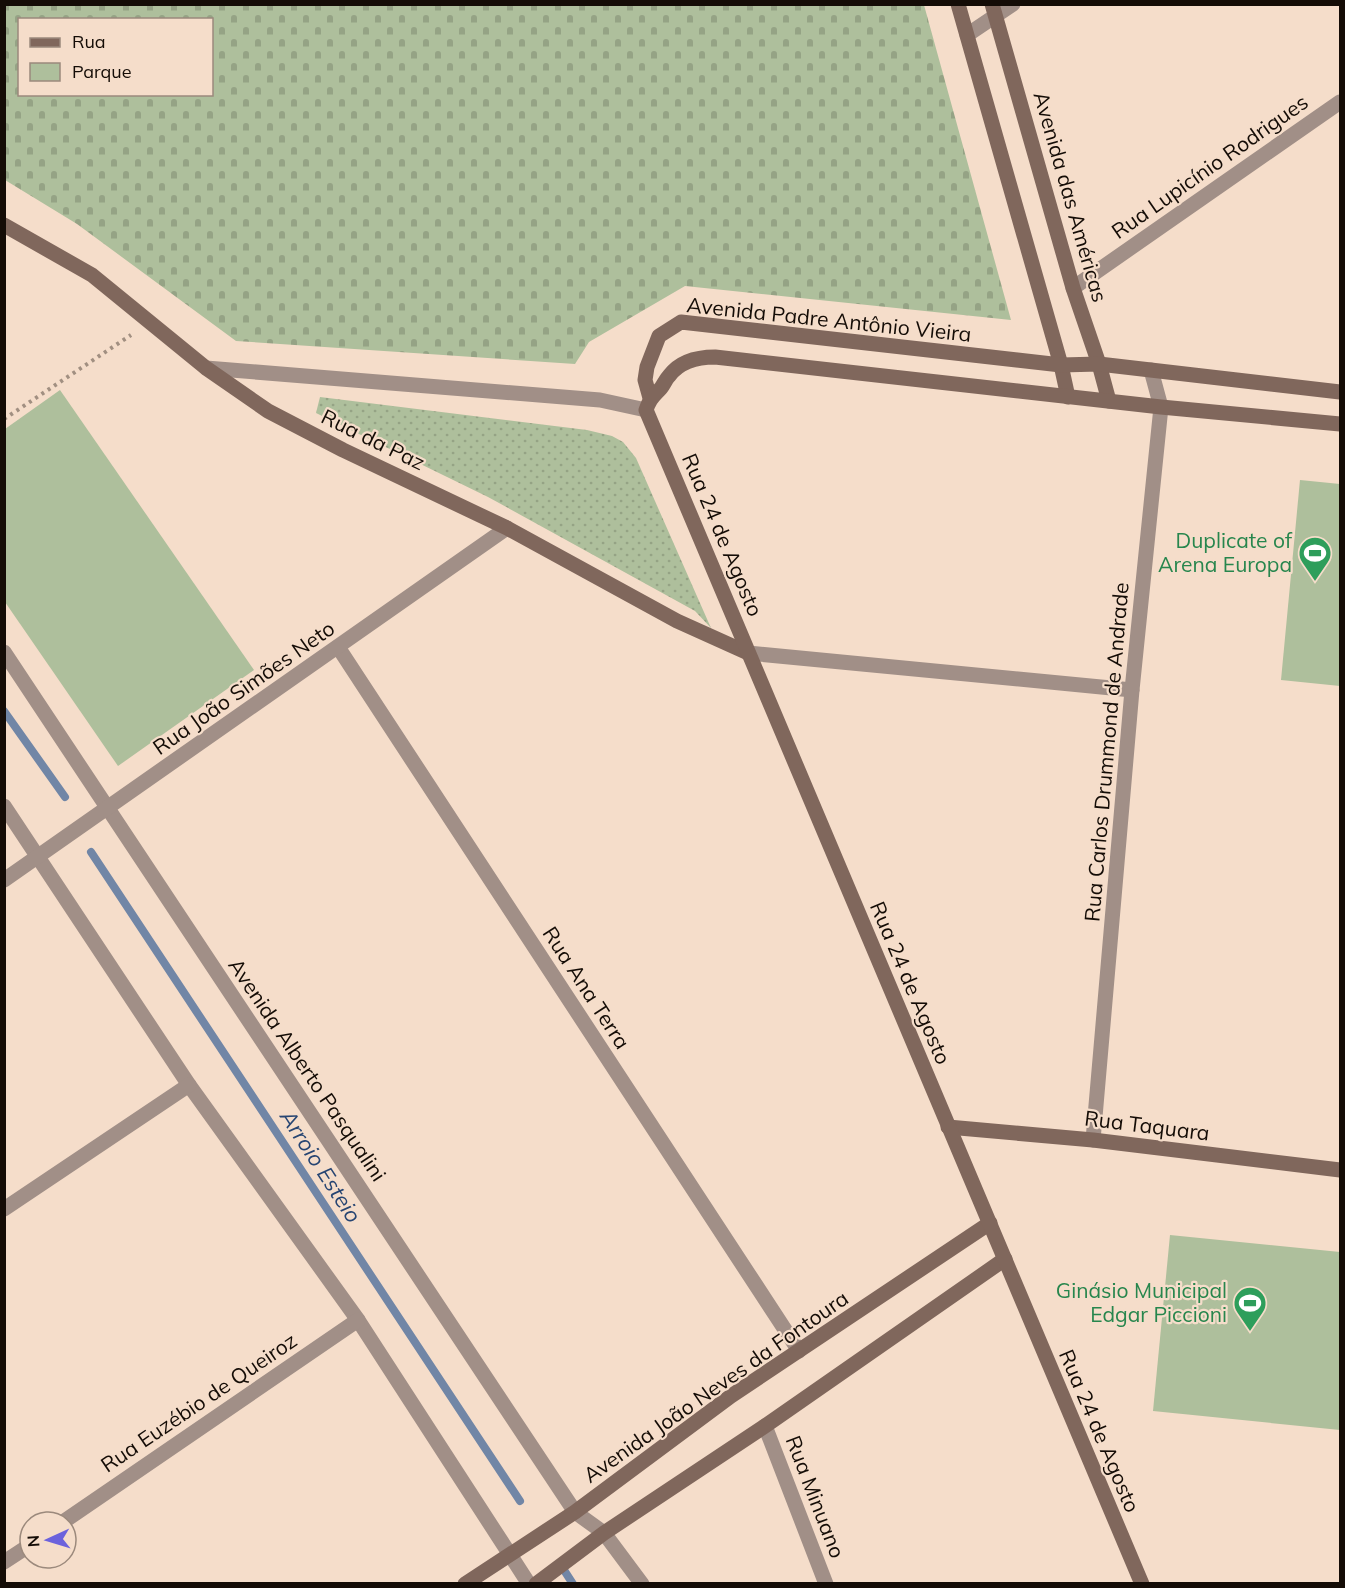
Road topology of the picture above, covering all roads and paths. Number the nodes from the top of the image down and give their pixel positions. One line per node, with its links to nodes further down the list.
1 (958, 4): 4 (street)
2 (1013, 4): 3 (street)
3 (994, 11): 4 (street); 7 (street, Avenida das Américas)
4 (967, 35): 10 (street)
5 (1341, 102): 7 (street, Rua Lupicínio Rodrigues)
6 (4, 225): 8 (street, Rua da Paz)
7 (1073, 288): 9 (street, Avenida das Américas)
8 (150, 322): 11 (street, Rua da Paz); 18 (path)
9 (1099, 364): 10 (street, Avenida Padre Antônio Vieira); 12 (street, Avenida Padre Antônio Vieira); 15 (street, Avenida das Américas)
10 (1061, 365): 14 (street); 16 (street, Avenida Padre Antônio Vieira)
11 (206, 368): 16 (street); 20 (street, Rua da Paz)
12 (1151, 370): 13 (street, Avenida Padre Antônio Vieira); 17 (street, Rua Carlos Drummond de Andrade)
13 (1341, 392)
14 (1068, 397): 15 (street); 16 (street)
15 (1109, 401): 17 (street)
16 (648, 404): 23 (street, Rua 24 de Agosto)
17 (1161, 407): 19 (street); 24 (street, Rua Carlos Drummond de Andrade)
18 (4, 419)
19 (1341, 424)
20 (507, 528): 21 (street, Rua João Simões Neto); 23 (street, Rua da Paz)
21 (338, 647): 26 (street, Rua João Simões Neto); 37 (street, Rua Ana Terra)
22 (4, 652): 26 (street, Avenida Alberto Pasqualini)
23 (748, 653): 24 (street); 30 (street, Rua 24 de Agosto)
24 (1132, 690): 31 (street, Rua Carlos Drummond de Andrade)
25 (4, 806): 27 (street)
26 (104, 812): 27 (street, Rua João Simões Neto); 40 (street, Avenida Alberto Pasqualini)
27 (42, 855): 28 (street, Rua João Simões Neto); 29 (street)
28 (4, 880)
29 (189, 1085): 33 (street); 36 (street)
30 (948, 1127): 31 (street, Rua Taquara); 34 (street, Rua 24 de Agosto)
31 (1093, 1140): 32 (street, Rua Taquara)
32 (1341, 1170)
33 (4, 1209)
34 (990, 1223): 35 (street, Rua 24 de Agosto); 37 (street, Avenida João Neves da Fontoura)
35 (1005, 1259): 38 (street); 50 (street, Rua 24 de Agosto)
36 (358, 1320): 39 (street, Rua Euzébio de Queiroz); 43 (street)
37 (799, 1351): 40 (street, Avenida João Neves da Fontoura)
38 (765, 1426): 41 (street); 49 (street, Rua Minuano)
39 (78, 1512)
40 (575, 1512): 41 (street); 43 (street, Avenida João Neves da Fontoura)
41 (604, 1533): 47 (street); 48 (street)
42 (18, 1553): 44 (street)
43 (510, 1553): 45 (street, Avenida João Neves da Fontoura); 46 (street)
44 (4, 1562)
45 (465, 1584)
46 (529, 1584)
47 (537, 1584)
48 (642, 1584)
49 (826, 1584)
50 (1142, 1584)

